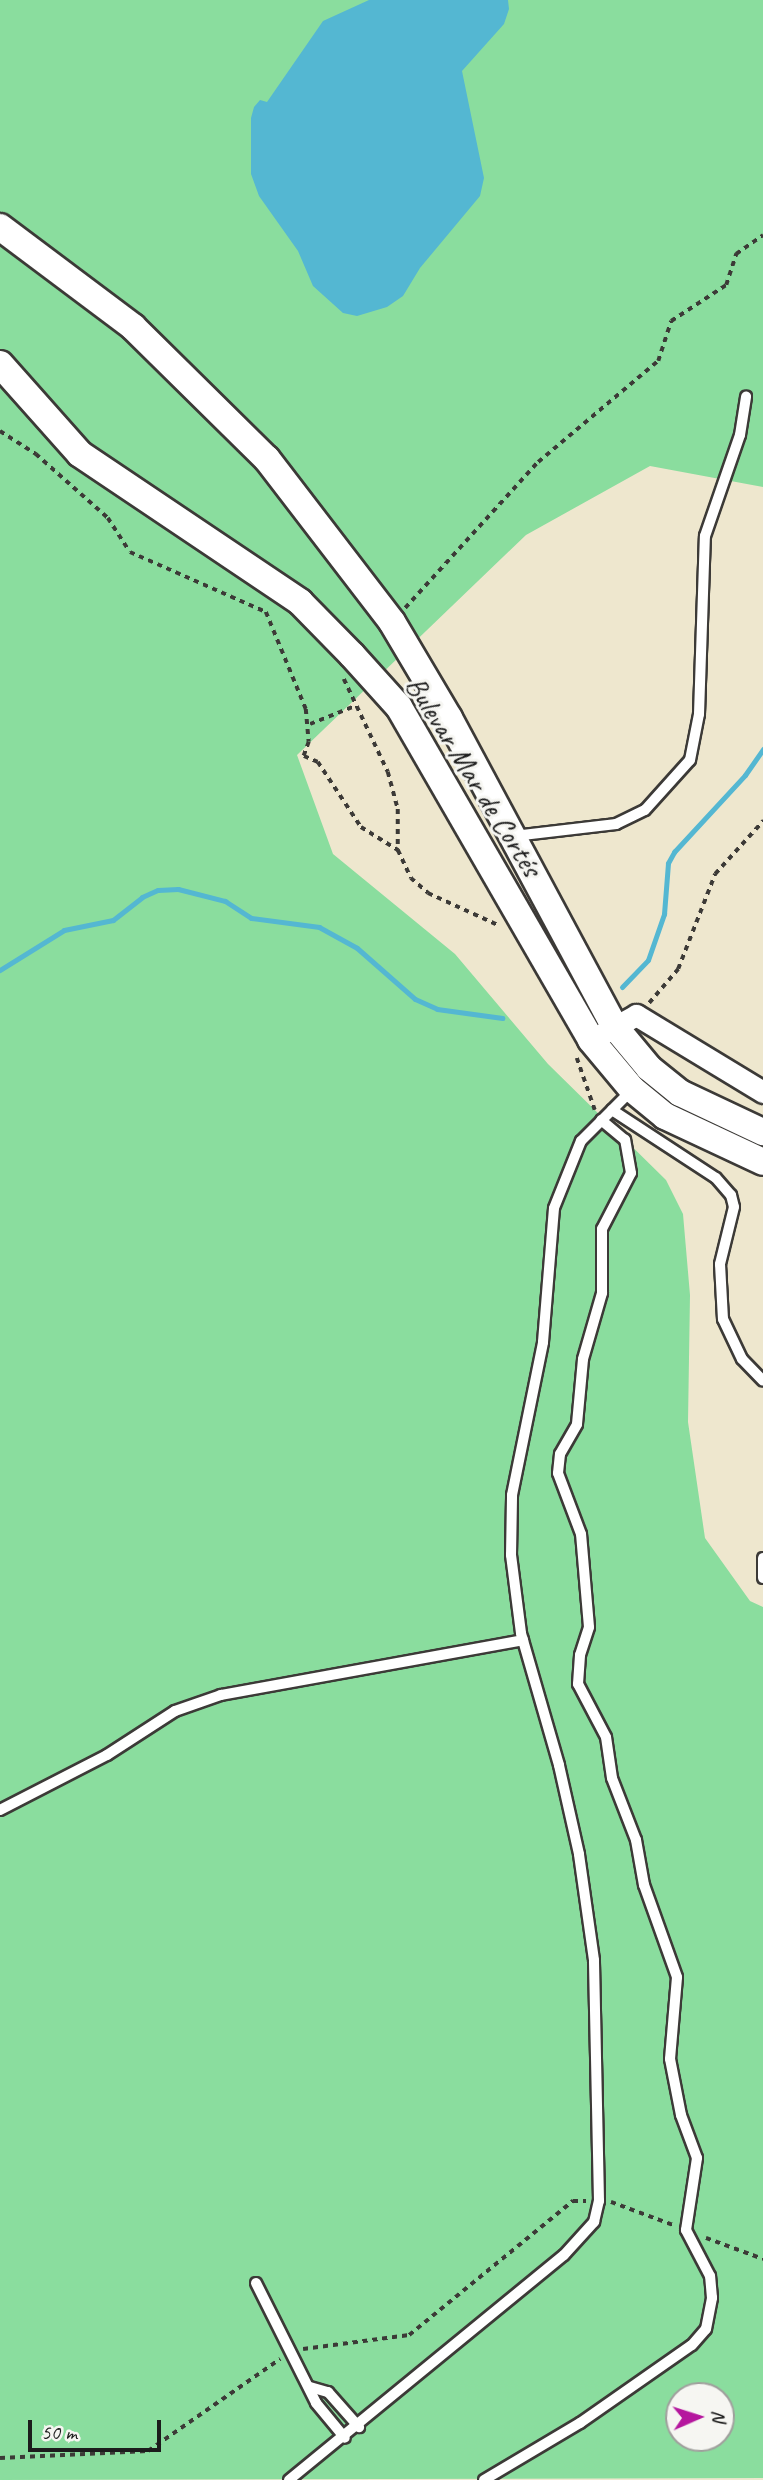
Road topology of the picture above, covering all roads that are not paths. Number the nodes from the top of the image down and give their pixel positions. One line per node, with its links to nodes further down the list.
1 (0, 227): 4 (street)
2 (0, 363): 5 (street, Bulevar Mar de Cortés)
3 (746, 396): 4 (lane)
4 (511, 837): 5 (street); 6 (street)
5 (481, 844): 7 (street, Bulevar Mar de Cortés)
6 (626, 1021): 7 (street); 8 (street); 10 (street)
7 (590, 1040): 9 (street, Bulevar Mar de Cortés)
8 (649, 1068): 9 (lane); 13 (street)
9 (632, 1090): 11 (lane); 14 (street, Bulevar Mar de Cortés)
10 (763, 1092)
11 (612, 1110): 12 (lane); 15 (lane)
12 (601, 1120): 18 (lane); 25 (lane)
13 (763, 1132)
14 (763, 1161)
15 (763, 1381)
16 (763, 1558): 17 (lane)
17 (763, 1578)
18 (523, 1640): 19 (lane); 22 (lane)
19 (0, 1810)
20 (256, 2283): 21 (lane)
21 (310, 2387): 22 (lane); 23 (lane)
22 (359, 2427): 23 (lane)
23 (345, 2438): 24 (lane)
24 (289, 2480)
25 (484, 2480)

